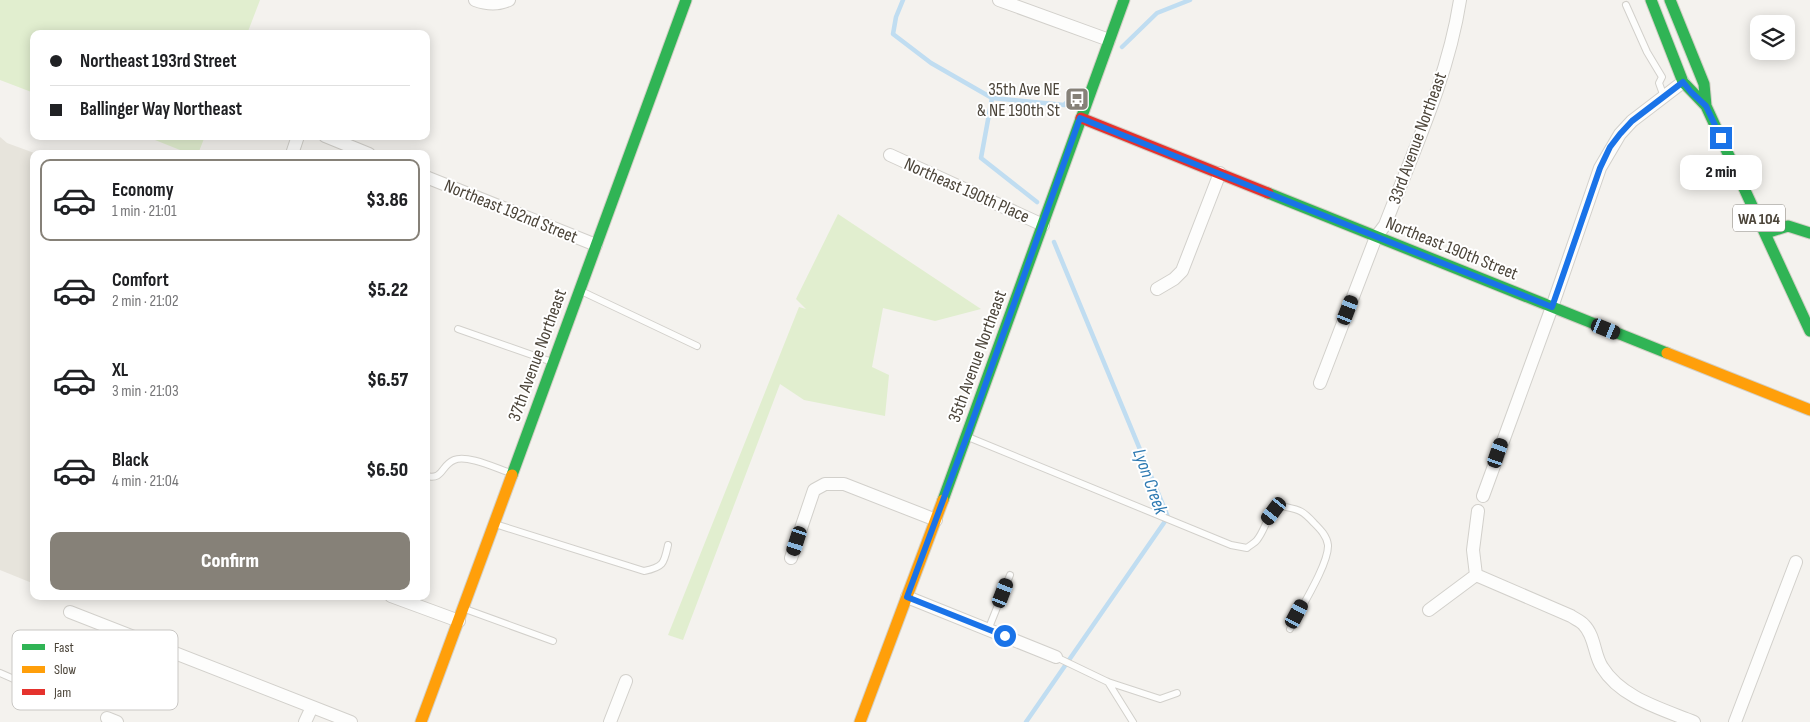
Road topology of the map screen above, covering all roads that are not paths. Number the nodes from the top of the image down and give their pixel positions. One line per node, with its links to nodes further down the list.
1 (475, 0): 8 (street)
2 (686, 0): 24 (street, 37th Avenue Northeast)
3 (999, 0): 10 (street)
4 (1124, 0): 10 (street, 35th Avenue Northeast)
5 (1460, 0): 23 (street, 33rd Avenue Northeast)
6 (1651, 0): 11 (street, WA 104)
7 (1670, 0): 13 (street, WA 104)
8 (505, 2)
9 (1626, 5): 12 (lane)
10 (1109, 40): 14 (street, 35th Avenue Northeast)
11 (1683, 82): 12 (street); 13 (street, WA 104)
12 (1664, 97): 27 (street)
13 (1706, 106): 21 (street, WA 104)
14 (1080, 118): 18 (street, Northeast 190th Street); 20 (street, 35th Avenue Northeast)
15 (335, 140): 16 (street)
16 (359, 150)
17 (890, 155): 20 (street, Northeast 190th Place)
18 (1220, 173): 23 (street, Northeast 190th Street); 25 (street)
19 (430, 179): 24 (street, Northeast 192nd Street)
20 (1043, 225): 34 (street, 35th Avenue Northeast)
21 (1766, 233): 22 (street); 29 (street, WA 104)
22 (1810, 233)
23 (1376, 237): 27 (street, Northeast 190th Street); 32 (street, 33rd Avenue Northeast)
24 (596, 245): 26 (street, 37th Avenue Northeast)
25 (1157, 289)
26 (580, 290): 30 (lane); 31 (street, 37th Avenue Northeast)
27 (1552, 307): 33 (street, Northeast 190th Street); 37 (street)
28 (458, 329): 31 (lane)
29 (1810, 331)
30 (696, 346)
31 (553, 362): 35 (street, 37th Avenue Northeast)
32 (1320, 383)
33 (1810, 410)
34 (967, 436): 39 (street, 35th Avenue Northeast); 52 (lane)
35 (513, 474): 36 (lane); 40 (street, 37th Avenue Northeast)
36 (430, 477)
37 (1483, 496)
38 (1478, 511): 45 (street)
39 (936, 520): 42 (street); 46 (street, 35th Avenue Northeast)
40 (494, 524): 41 (lane); 48 (street, 37th Avenue Northeast)
41 (668, 545)
42 (791, 558)
43 (1796, 562): 71 (street)
44 (1010, 575): 54 (lane)
45 (1476, 575): 49 (street); 70 (street)
46 (907, 597): 54 (street); 68 (street, 35th Avenue Northeast)
47 (402, 600): 51 (street)
48 (464, 609): 51 (street, 37th Avenue Northeast); 55 (lane)
49 (1429, 610)
50 (70, 612): 53 (street)
51 (459, 621): 66 (street, 37th Avenue Northeast)
52 (1290, 629)
53 (116, 630)
54 (988, 630): 57 (street)
55 (553, 641)
56 (178, 654): 63 (street)
57 (1056, 657): 61 (lane)
58 (0, 673): 59 (lane)
59 (12, 678)
60 (626, 681): 67 (street)
61 (1108, 682): 62 (lane); 69 (lane)
62 (1177, 693)
63 (312, 707): 64 (street); 65 (street)
64 (305, 722)
65 (351, 722)
66 (421, 722)
67 (610, 722)
68 (860, 722)
69 (1133, 722)
70 (1694, 722)
71 (1734, 722)

